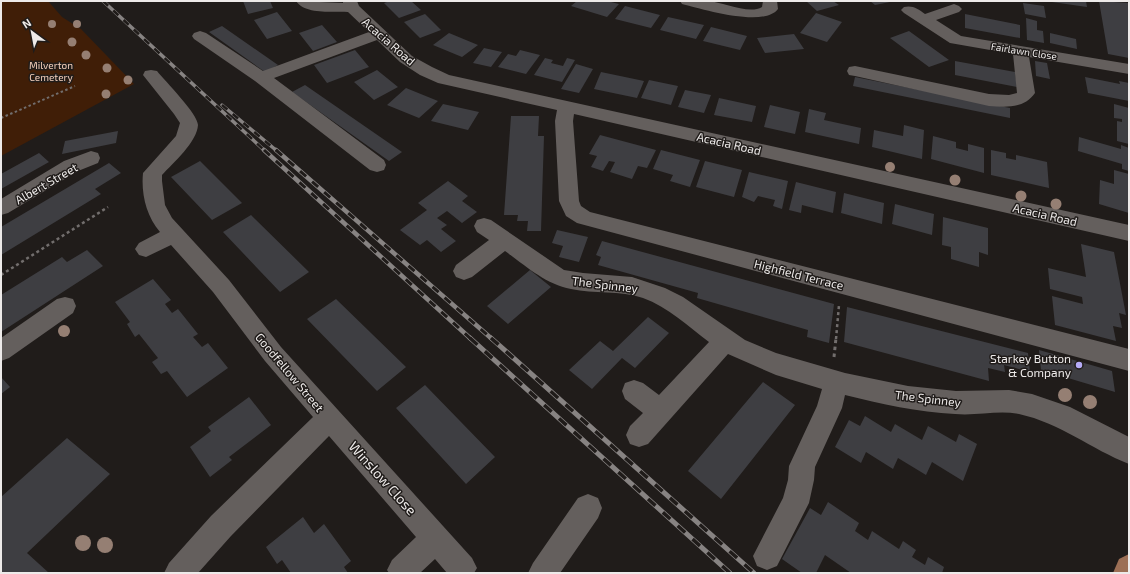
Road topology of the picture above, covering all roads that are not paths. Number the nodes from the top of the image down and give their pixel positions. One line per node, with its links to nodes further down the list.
1 (302, 1): 4 (street, Acacia Road)
2 (686, 1): 3 (street)
3 (770, 1)
4 (351, 4): 8 (street, Acacia Road)
5 (954, 9): 7 (street)
6 (909, 10): 7 (street, Fairlawn Close)
7 (924, 19): 10 (street, Fairlawn Close)
8 (379, 34): 14 (street); 15 (street, Acacia Road)
9 (200, 36): 14 (street)
10 (1020, 50): 11 (street, Fairlawn Close); 12 (street)
11 (1129, 69)
12 (855, 71)
13 (151, 75): 21 (street, Goodfellow Street)
14 (261, 77): 17 (street)
15 (566, 106): 20 (street, Acacia Road); 28 (street, Highfield Terrace)
16 (91, 158): 18 (street, Albert Street)
17 (377, 165)
18 (1, 208)
19 (484, 226): 22 (street, The Spinney)
20 (1129, 233)
21 (174, 234): 23 (street); 32 (street, Goodfellow Street)
22 (505, 240): 24 (street); 26 (street, The Spinney)
23 (146, 249)
24 (464, 271)
25 (66, 306): 27 (street)
26 (726, 340): 29 (street, The Spinney); 31 (street)
27 (1, 351)
28 (1129, 360)
29 (835, 370): 34 (street, The Spinney); 37 (street)
30 (634, 391): 31 (street)
31 (660, 411): 33 (street)
32 (330, 418): 36 (street, Winslow Close); 41 (street, Goodfellow Street)
33 (639, 435)
34 (1129, 451)
35 (588, 508): 42 (street)
36 (436, 538): 38 (street, Winslow Close); 40 (street)
37 (767, 556)
38 (462, 568)
39 (1129, 568): 43 (main road)
40 (402, 570)
41 (178, 573)
42 (543, 573)
43 (1128, 573)

